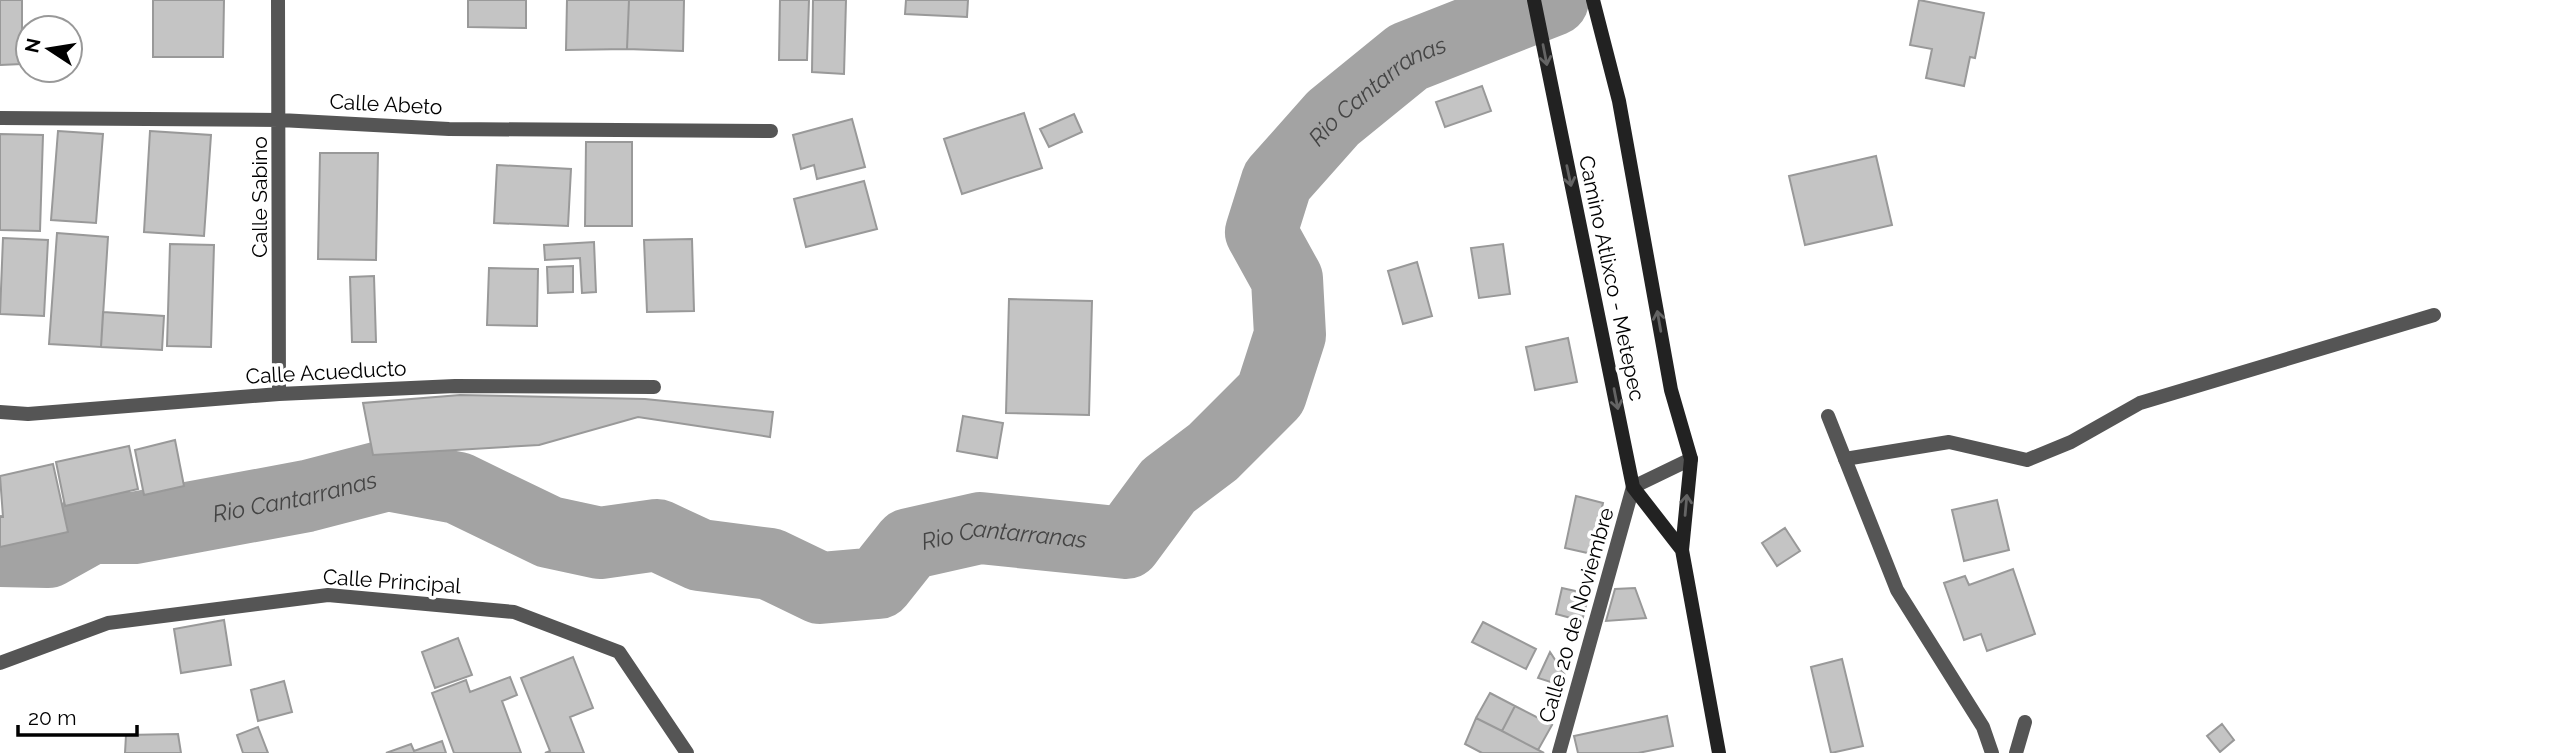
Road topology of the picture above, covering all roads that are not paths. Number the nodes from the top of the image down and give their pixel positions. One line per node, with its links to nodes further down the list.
1 (278, 0): 5 (street, Calle Sabino)
2 (1534, 0): 16 (main road, Camino Atlixco - Metepec, one-way to 16)
3 (1593, 0): 14 (main road, Camino Atlixco - Metepec, one-way to 3)
4 (0, 118): 5 (street, Calle Abeto)
5 (280, 120): 6 (street, Calle Abeto); 9 (street, Calle Sabino)
6 (771, 131)
7 (2434, 315): 15 (street)
8 (654, 387): 9 (street, Calle Acueducto)
9 (279, 394): 11 (street, Calle Acueducto)
10 (0, 412): 11 (street, Calle Acueducto)
11 (28, 414): 13 (street)
12 (1828, 416): 15 (street)
13 (0, 421)
14 (1691, 459): 16 (street); 17 (main road, Camino Atlixco - Metepec, one-way to 14)
15 (1845, 459): 23 (street)
16 (1633, 487): 17 (main road, Camino Atlixco - Metepec); 21 (street, Calle 20 de Noviembre)
17 (1682, 551): 22 (main road, Camino Atlixco - Metepec)
18 (0, 663): 20 (street, Calle Principal)
19 (2025, 722): 24 (street)
20 (687, 753)
21 (1559, 753)
22 (1719, 753)
23 (1992, 753)
24 (2016, 753)

